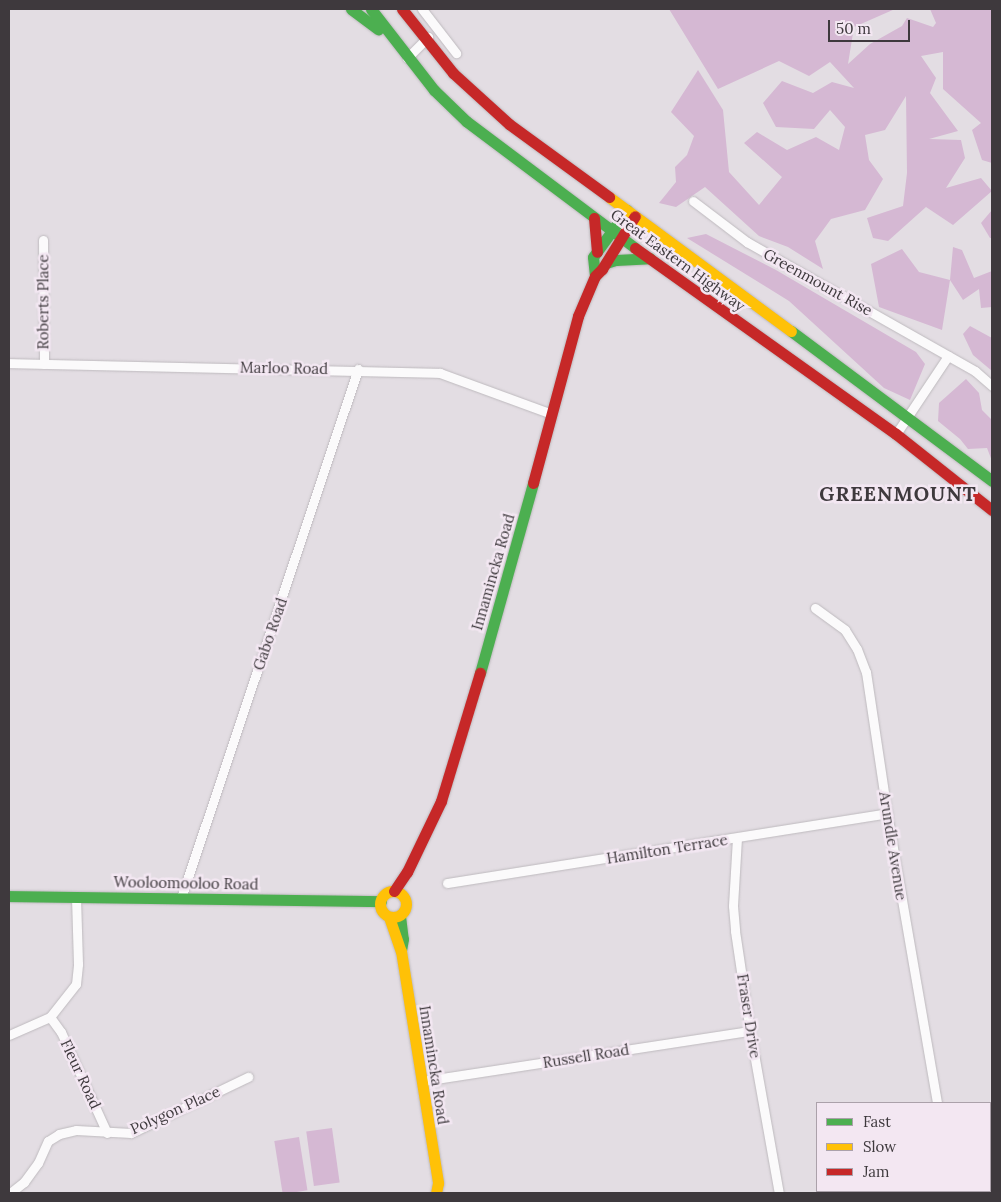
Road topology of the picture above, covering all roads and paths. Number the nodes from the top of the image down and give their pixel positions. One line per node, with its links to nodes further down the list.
1 (351, 9): 7 (main road)
2 (371, 9): 7 (main road, Great Eastern Highway)
3 (402, 9): 6 (main road, Great Eastern Highway)
4 (422, 9): 5 (street)
5 (436, 30): 6 (street); 8 (street)
6 (426, 39): 9 (street); 11 (main road, Great Eastern Highway)
7 (398, 47): 9 (main road, Great Eastern Highway)
8 (456, 53)
9 (407, 58): 12 (main road, Great Eastern Highway)
10 (693, 201): 19 (street, Greenmount Rise)
11 (631, 213): 13 (main road, Innamincka Road); 25 (main road, Great Eastern Highway)
12 (594, 218): 13 (main road, Great Eastern Highway); 15 (main road)
13 (617, 235): 15 (main road, Innamincka Road); 16 (main road, Great Eastern Highway); 17 (main road, Innamincka Road)
14 (43, 240): 21 (street, Roberts Place)
15 (597, 252): 18 (main road, Innamincka Road)
16 (650, 258): 17 (main road); 26 (main road, Great Eastern Highway)
17 (606, 263): 18 (main road, Innamincka Road)
18 (595, 276): 24 (main road, Innamincka Road)
19 (948, 356): 23 (street, Greenmount Rise); 25 (street)
20 (9, 363): 21 (street, Marloo Road)
21 (44, 364): 22 (street, Marloo Road)
22 (358, 370): 24 (street, Marloo Road); 36 (street, Gabo Road)
23 (992, 386)
24 (552, 414): 33 (main road, Innamincka Road)
25 (908, 417): 26 (street); 27 (main road, Great Eastern Highway)
26 (896, 434): 28 (main road, Great Eastern Highway)
27 (992, 482)
28 (992, 510)
29 (816, 608): 30 (street, Arundle Avenue)
30 (887, 813): 31 (street, Hamilton Terrace); 43 (street, Arundle Avenue)
31 (737, 838): 32 (street, Hamilton Terrace); 39 (street, Fraser Drive)
32 (447, 883)
33 (398, 893): 37 (main road); 37 (main road, Innamincka Road)
34 (9, 896): 35 (main road, Wooloomooloo Road)
35 (76, 897): 36 (main road, Wooloomooloo Road); 38 (street)
36 (181, 898): 37 (main road, Wooloomooloo Road)
37 (388, 910): 42 (main road, Innamincka Road)
38 (50, 1017): 40 (street); 44 (street, Fleur Road)
39 (750, 1031): 42 (street, Russell Road); 49 (street, Fraser Drive)
40 (9, 1035)
41 (248, 1076): 44 (street, Polygon Place)
42 (422, 1081): 45 (main road, Innamincka Road)
43 (937, 1102)
44 (108, 1133): 48 (street, Polygon Place)
45 (439, 1190)
46 (950, 1192): 47 (street)
47 (963, 1192)
48 (10, 1193)
49 (779, 1193)

